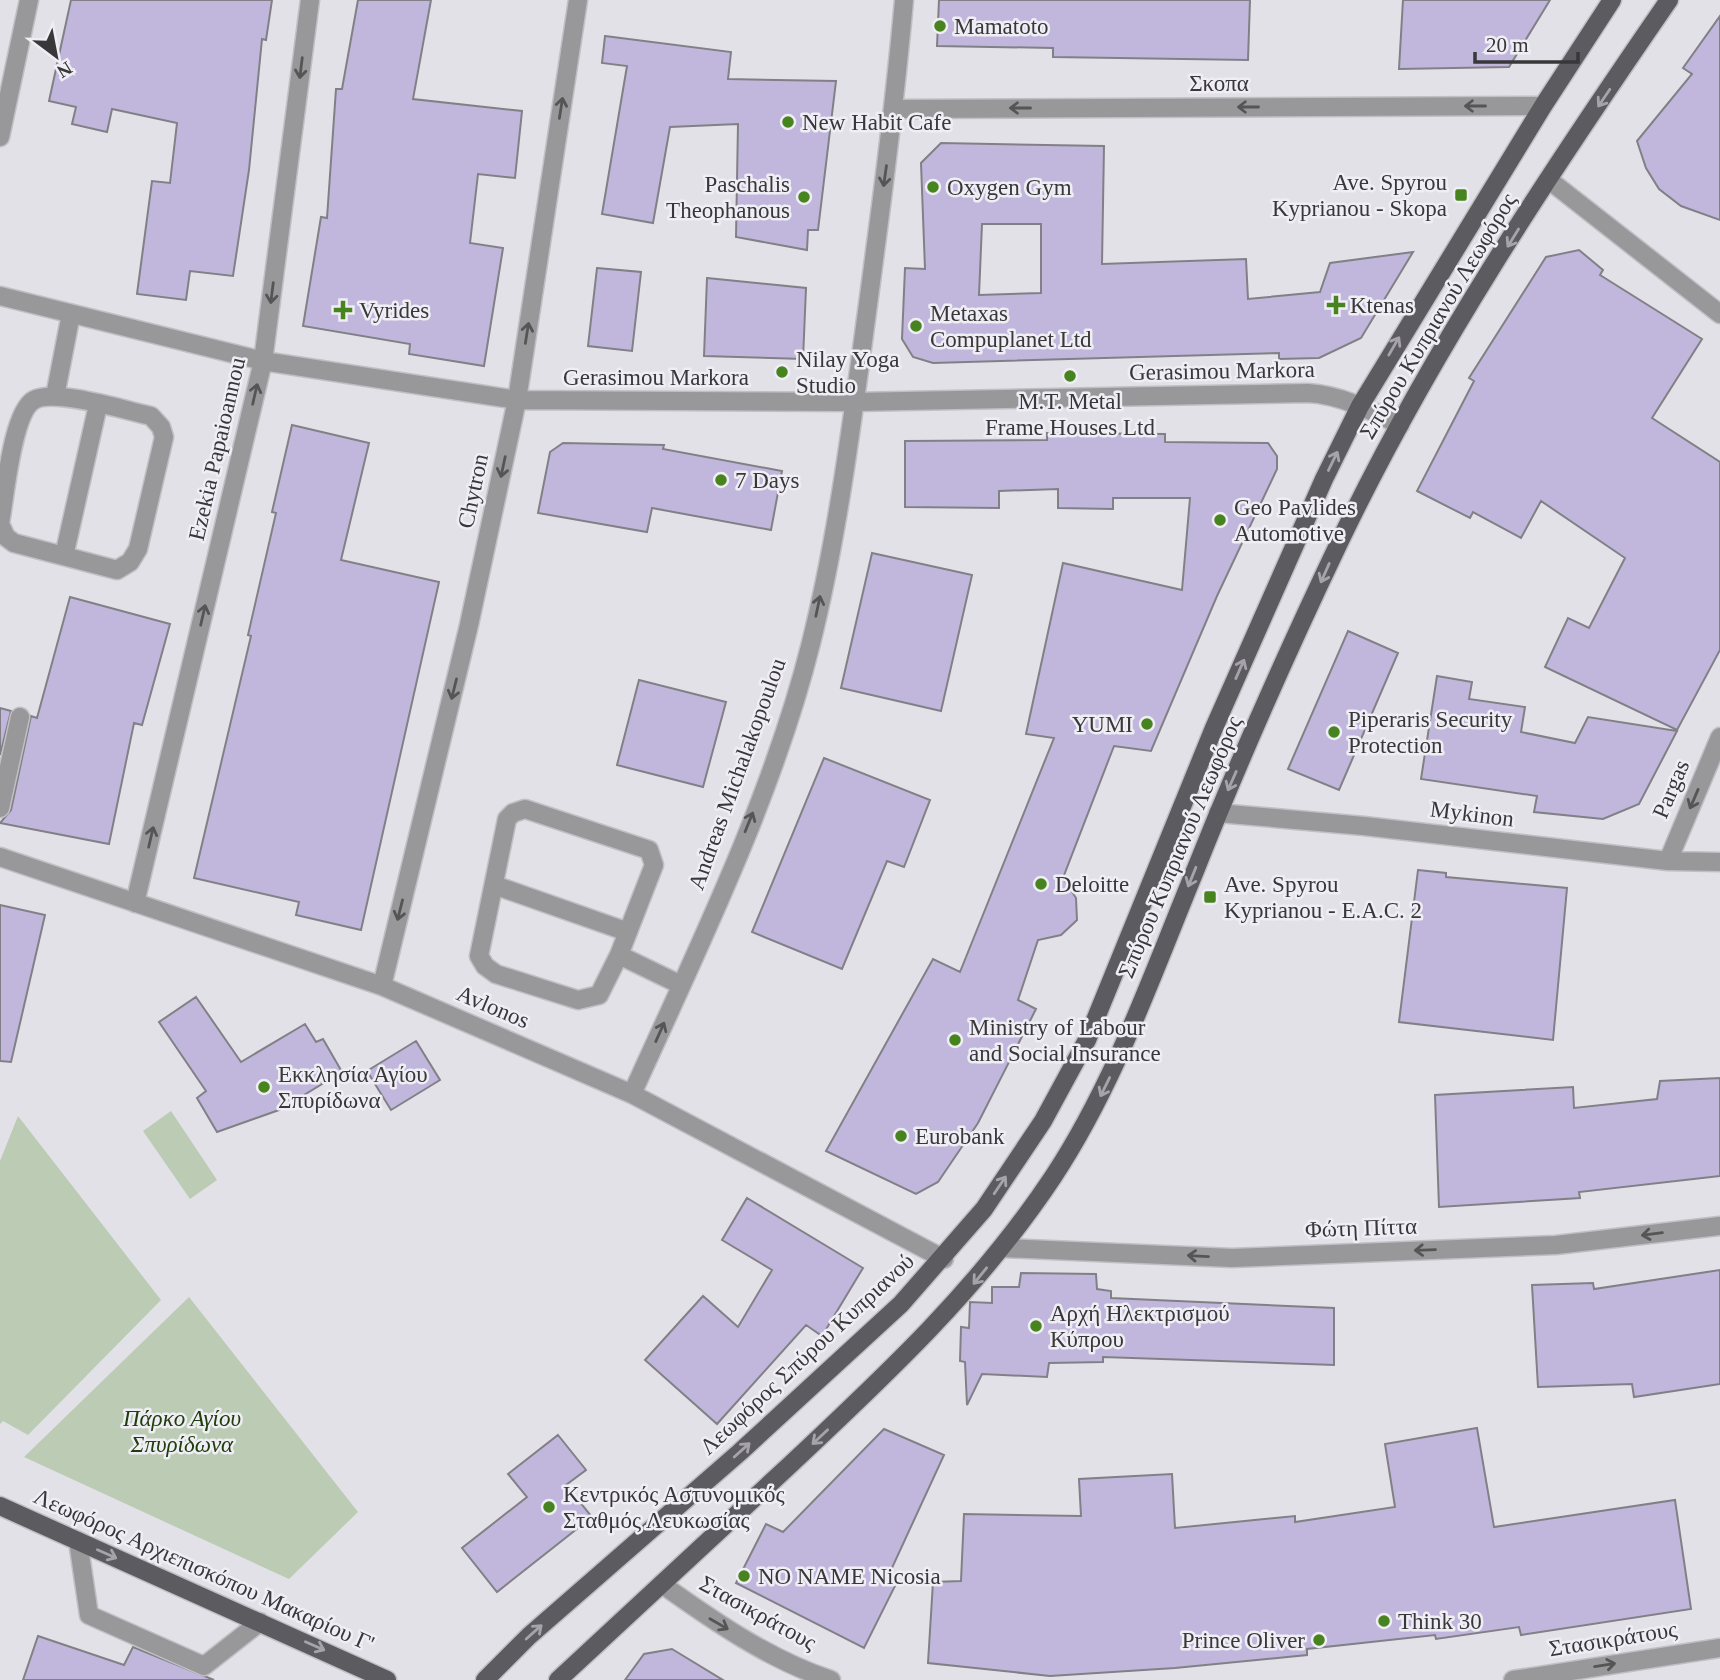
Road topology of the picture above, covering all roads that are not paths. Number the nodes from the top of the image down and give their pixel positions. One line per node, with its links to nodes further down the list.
1 (29, 0): 9 (street)
2 (310, 0): 14 (street, Ezekia Papaioannou, one-way to 14)
3 (578, 0): 16 (street, Chytron, one-way to 3)
4 (904, 0): 8 (street, Andreas Michalakopoulou)
5 (1612, 0): 7 (main road, Σπύρου Κυπριανού Λεωφόρος)
6 (1669, 0): 10 (main road, Σπύρου Κυπριανού Λεωφόρος, one-way to 10)
7 (1543, 106): 8 (street, Σκοπα, one-way to 8); 19 (main road, Σπύρου Κυπριανού Λεωφόρος, one-way to 7)
8 (895, 109): 17 (street, Andreas Michalakopoulou, one-way to 17)
9 (0, 137)
10 (1549, 180): 13 (street); 20 (main road, Σπύρου Κυπριανού Λεωφόρος, one-way to 20)
11 (0, 296): 12 (street, Gerasimou Markora)
12 (71, 314): 14 (street, Gerasimou Markora); 15 (street)
13 (1720, 314)
14 (263, 361): 16 (street, Gerasimou Markora); 31 (street, Ezekia Papaioannou, one-way to 14)
15 (55, 396): 18 (street); 21 (street)
16 (517, 400): 17 (street, Gerasimou Markora); 35 (street, Chytron, one-way to 35)
17 (854, 402): 19 (street, Gerasimou Markora); 34 (street, Andreas Michalakopoulou, one-way to 17)
18 (98, 405): 22 (street); 22 (street)
19 (1360, 405): 20 (street, Gerasimou Markora); 39 (main road, Σπύρου Κυπριανού Λεωφόρος, one-way to 19)
20 (1399, 425): 26 (main road, Σπύρου Κυπριανού Λεωφόρος, one-way to 26)
21 (0, 524): 22 (street)
22 (64, 556)
23 (20, 717): 25 (street)
24 (1720, 737): 28 (street, Pargas, one-way to 28)
25 (0, 808)
26 (1218, 813): 28 (street, Mykinon); 38 (main road, Σπύρου Κυπριανού Λεωφόρος, one-way to 38)
27 (0, 857): 31 (street, Avlonos)
28 (1668, 861): 29 (street, Mykinon)
29 (1720, 862)
30 (495, 886): 32 (street); 32 (street); 33 (street)
31 (135, 903): 35 (street, Avlonos)
32 (628, 932): 33 (street)
33 (619, 954): 34 (street)
34 (681, 985): 36 (street, Andreas Michalakopoulou, one-way to 34)
35 (382, 986): 36 (street, Avlonos)
36 (632, 1094): 39 (street, Avlonos)
37 (1720, 1226): 38 (street, Φώτη Πίττα, one-way to 38)
38 (1003, 1248): 42 (main road, Σπύρου Κυπριανού Λεωφόρος, one-way to 42)
39 (944, 1259): 48 (main road, Λεωφόρος Σπύρου Κυπριανού, one-way to 39)
40 (0, 1506): 41 (main road, Λεωφόρος Αρχιεπισκόπου Μακαρίου Γ')
41 (78, 1541): 43 (main road, Λεωφόρος Αρχιεπισκόπου Μακαρίου Γ', one-way to 43); 43 (street)
42 (663, 1586): 49 (main road, Σπύρου Κυπριανού Λεωφόρος); 50 (street, Στασικράτους, one-way to 50)
43 (260, 1622): 45 (main road, Λεωφόρος Αρχιεπισκόπου Μακαρίου Γ', one-way to 45)
44 (1720, 1648): 51 (street, Στασικράτους, one-way to 44)
45 (340, 1658): 46 (main road); 47 (main road, Λεωφόρος Αρχιεπισκόπου Μακαρίου Γ')
46 (354, 1680)
47 (387, 1680)
48 (485, 1680)
49 (558, 1680)
50 (831, 1680)
51 (1513, 1680)

